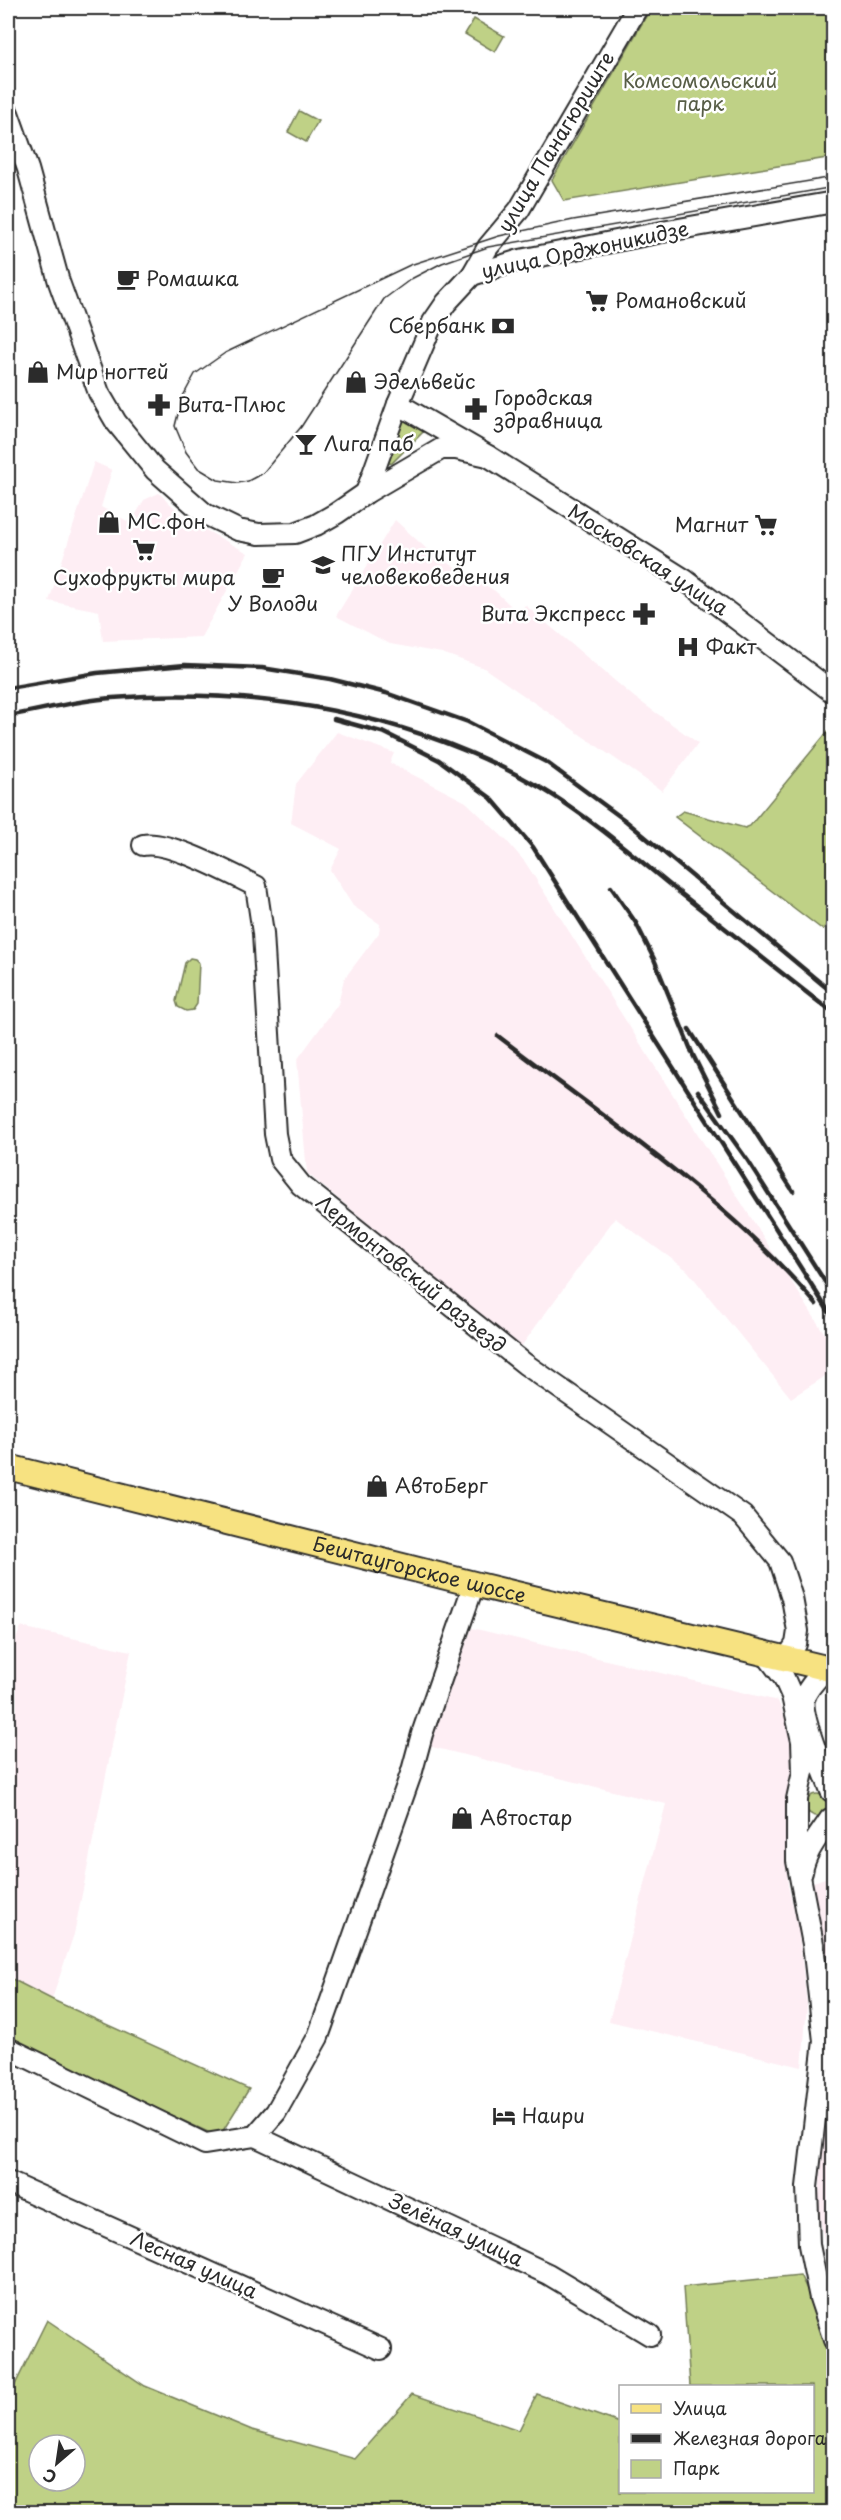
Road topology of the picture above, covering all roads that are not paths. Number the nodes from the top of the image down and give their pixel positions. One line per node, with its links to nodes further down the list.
1 (637, 8): 4 (street, улица Панагюриште)
2 (8, 113): 7 (street, Московская улица)
3 (834, 202): 4 (street, улица Орджоникидзе)
4 (472, 275): 5 (street, улица Орджоникидзе)
5 (398, 404): 6 (street, Московская улица); 7 (street, улица Орджоникидзе)
6 (488, 456): 7 (street, Московская улица); 8 (street, Московская улица)
7 (366, 493)
8 (834, 693)
9 (143, 845): 12 (street, Лермонтовский разъезд)
10 (8, 1467): 11 (main road, Бештаугорское шоссе)
11 (474, 1584): 12 (main road, Бештаугорское шоссе); 19 (street)
12 (776, 1656): 13 (main road, Бештаугорское шоссе); 15 (street)
13 (830, 1669): 14 (street)
14 (832, 1793): 15 (street)
15 (797, 1804): 16 (street); 17 (street)
16 (832, 1817): 17 (street)
17 (801, 1884): 22 (street)
18 (8, 2048): 19 (street)
19 (255, 2136): 21 (street, Зелёная улица)
20 (8, 2182): 23 (street, Лесная улица)
21 (650, 2336)
22 (834, 2340)
23 (381, 2349)

